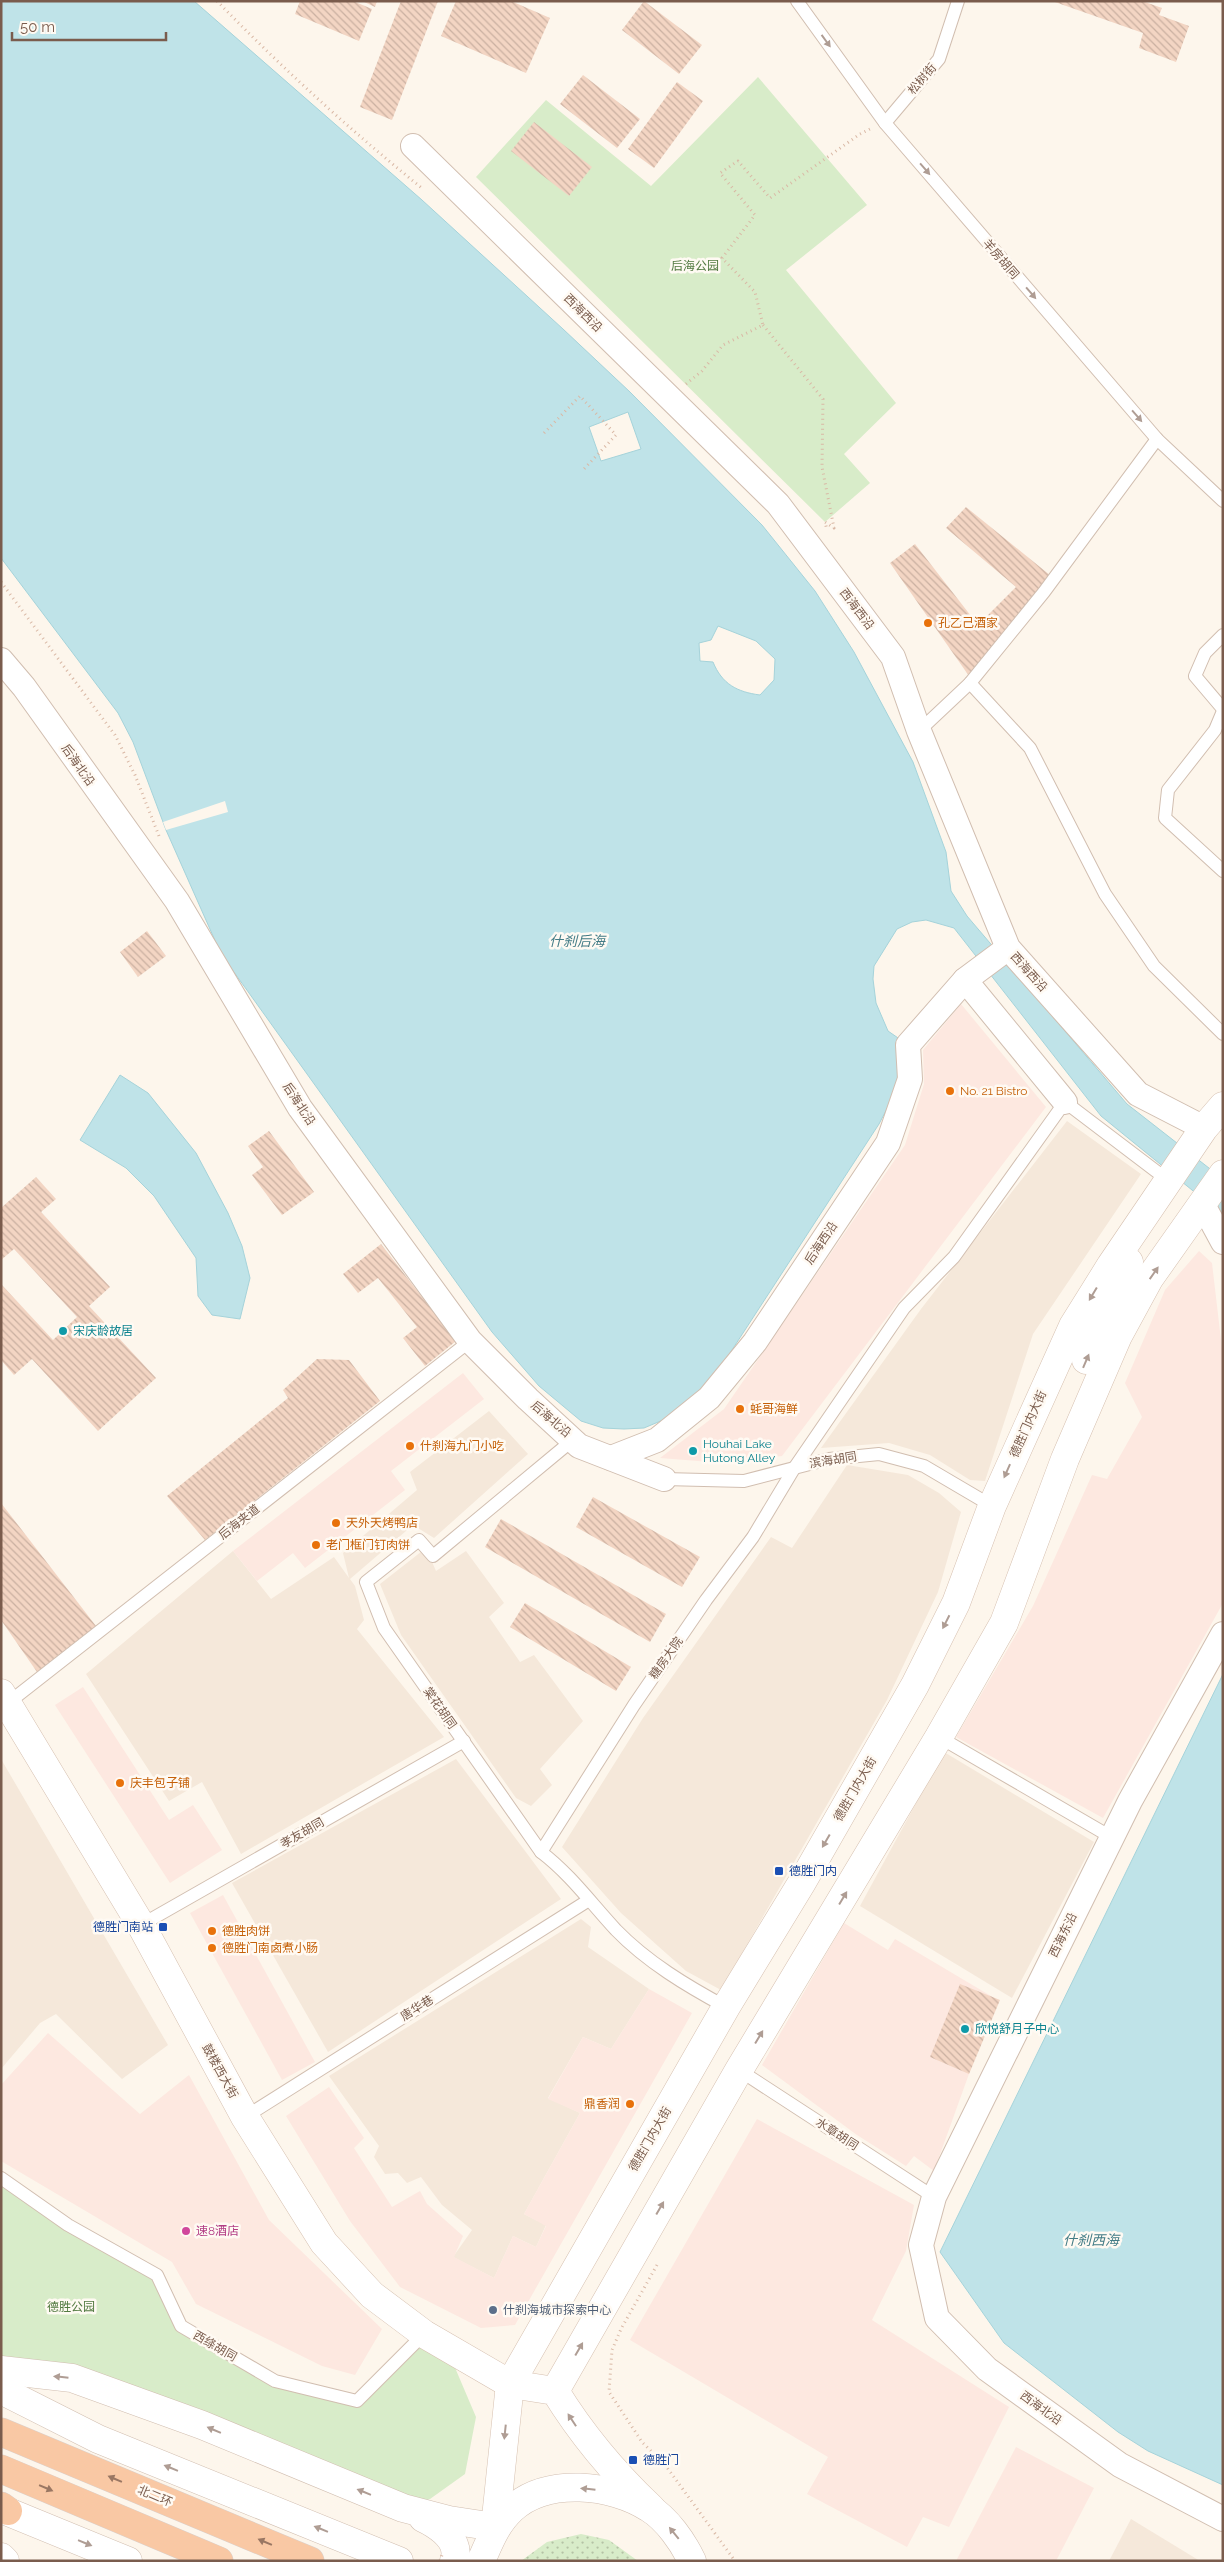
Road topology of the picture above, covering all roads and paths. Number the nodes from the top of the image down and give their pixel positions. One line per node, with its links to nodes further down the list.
1 (216, 1): 6 (path)
2 (797, 1): 4 (lane, 羊房胡同, one-way to 4)
3 (958, 1): 4 (lane, 松树街)
4 (885, 123): 7 (path); 10 (lane, 羊房胡同, one-way to 10)
5 (413, 146): 8 (street, 西海西沿)
6 (426, 192)
7 (764, 325): 8 (path); 13 (path)
8 (669, 398): 19 (street, 西海西沿)
9 (544, 433): 11 (path)
10 (1157, 439): 12 (lane, 羊房胡同); 17 (lane)
11 (583, 470)
12 (1223, 501)
13 (827, 532)
14 (1, 582): 20 (path)
15 (1223, 635): 18 (lane)
16 (1, 660): 32 (street, 后海北沿)
17 (970, 683): 19 (lane); 24 (lane)
18 (1223, 710): 21 (lane)
19 (919, 731): 22 (street, 西海西沿)
20 (160, 839)
21 (1223, 872)
22 (1008, 948): 23 (street, 后海西沿); 27 (street, 西海西沿)
23 (965, 980): 25 (street); 34 (street, 后海西沿)
24 (1223, 1034)
25 (1065, 1102): 29 (lane); 36 (lane, 糖房大院)
26 (1223, 1106): 27 (main road)
27 (1214, 1129): 29 (main road)
28 (1223, 1174): 30 (main road)
29 (1173, 1184): 35 (main road, one-way to 29); 38 (main road, 德胜门内大街, one-way to 38)
30 (1203, 1205): 31 (street); 35 (main road, one-way to 30)
31 (1223, 1242)
32 (470, 1341): 33 (street, 后海北沿); 40 (lane, 后海夹道)
33 (574, 1439): 34 (street, 后海北沿); 42 (lane, 棠花胡同)
34 (611, 1458): 37 (street, 后海北沿)
35 (1065, 1459): 41 (main road)
36 (795, 1467): 37 (lane, 滨海胡同); 38 (lane, 滨海胡同); 44 (lane, 糖房大院)
37 (664, 1480)
38 (992, 1506): 47 (main road, 德胜门内大街, one-way to 47)
39 (1223, 1634): 43 (street, 西海东沿)
40 (5, 1698): 46 (main road, 鼓楼西大街)
41 (939, 1737): 43 (lane); 48 (main road, one-way to 41)
42 (464, 1741): 44 (lane, 棠花胡同); 46 (lane, 孝友胡同)
43 (1111, 1837): 51 (street, 西海东沿)
44 (541, 1852): 45 (lane, 棠花胡同)
45 (589, 1900): 47 (lane, 棠花胡同); 49 (lane, 唐华巷)
46 (141, 1925): 49 (main road, 鼓楼西大街)
47 (726, 2007): 56 (main road, 德胜门内大街)
48 (739, 2070): 51 (lane, 水章胡同); 58 (main road, one-way to 48)
49 (245, 2116): 54 (main road, 鼓楼西大街)
50 (1, 2178): 54 (lane, 西绦胡同)
51 (934, 2197): 52 (street, 西海东沿)
52 (921, 2245): 64 (street, 西海北沿)
53 (660, 2261): 74 (path)
54 (424, 2334): 56 (main road, 鼓楼西大街)
55 (1, 2370): 61 (main road, one-way to 55)
56 (510, 2384): 58 (main road); 65 (main road, one-way to 65)
57 (1, 2390): 72 (main road, one-way to 57)
58 (555, 2391): 62 (main road, one-way to 58)
59 (1, 2432): 71 (highway, 北二环, one-way to 59)
60 (1, 2469): 70 (highway, one-way to 70)
61 (403, 2508): 65 (main road); 67 (main road)
62 (651, 2508): 65 (main road, one-way to 65); 73 (main road, one-way to 62)
63 (4, 2509): 69 (main road, one-way to 69)
64 (1223, 2519)
65 (495, 2528): 67 (main road)
66 (1, 2557): 68 (main road)
67 (455, 2558)
68 (6, 2561)
69 (128, 2561)
70 (219, 2561)
71 (310, 2561)
72 (399, 2561)
73 (692, 2561)
74 (735, 2561)

